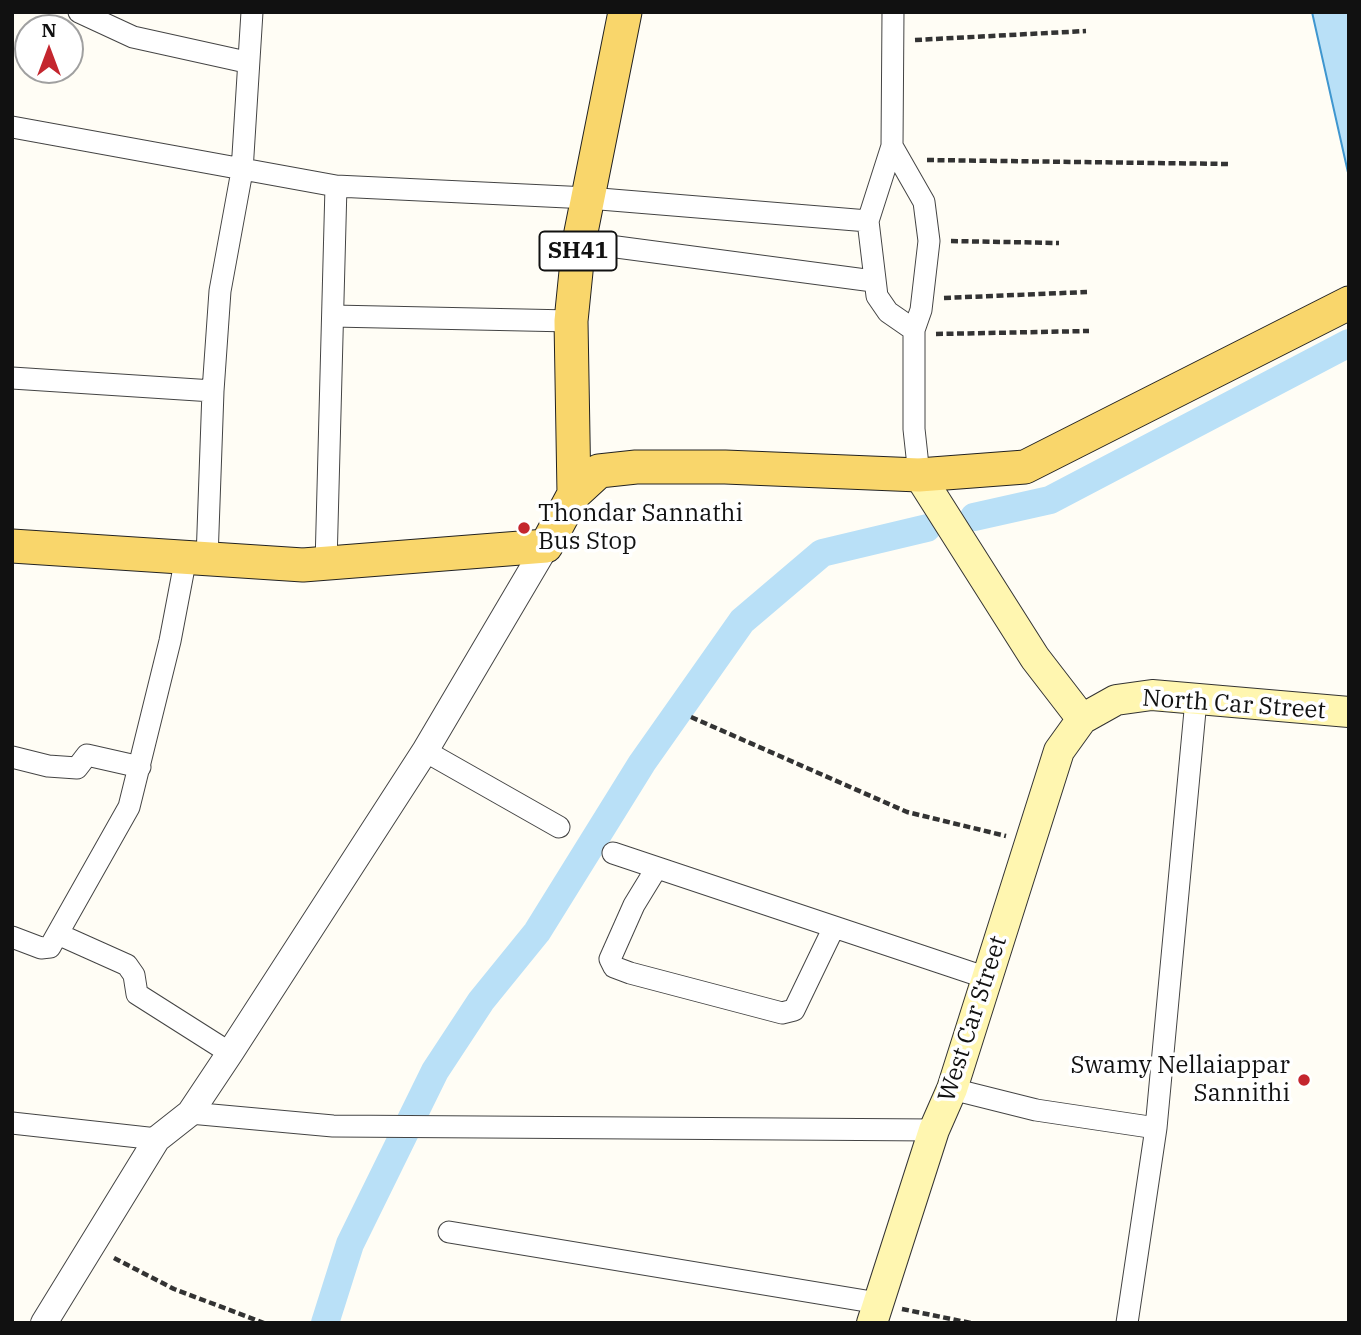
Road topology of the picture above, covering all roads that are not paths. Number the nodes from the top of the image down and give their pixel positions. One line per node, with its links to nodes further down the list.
1 (79, 12): 5 (street)
2 (252, 12): 5 (street)
3 (625, 12): 10 (main road, SH41)
4 (894, 12): 7 (street)
5 (246, 62): 8 (street)
6 (12, 127): 8 (street)
7 (895, 153): 11 (street); 17 (street)
8 (242, 171): 9 (street); 19 (street)
9 (336, 186): 10 (street); 15 (street)
10 (588, 198): 11 (street); 12 (main road, SH41)
11 (868, 221): 13 (street)
12 (579, 242): 13 (street); 16 (main road, SH41)
13 (873, 281): 17 (street)
14 (1349, 303): 20 (main road)
15 (333, 316): 16 (street); 25 (street)
16 (571, 321): 21 (main road, SH41)
17 (914, 331): 20 (street)
18 (12, 378): 19 (street)
19 (213, 391): 24 (street)
20 (919, 475): 21 (main road); 28 (main road)
21 (574, 494): 23 (main road)
22 (12, 546): 24 (main road)
23 (546, 546): 25 (main road); 29 (street)
24 (197, 558): 25 (main road); 31 (street)
25 (326, 564)
26 (1196, 700): 27 (main road, North Car Street); 28 (main road, North Car Street); 43 (street)
27 (1349, 712)
28 (1082, 719): 38 (main road, West Car Street)
29 (425, 751): 32 (street); 39 (street)
30 (12, 757): 31 (street)
31 (140, 767): 36 (street)
32 (559, 827)
33 (612, 853): 34 (street)
34 (656, 869): 35 (street); 35 (street)
35 (834, 927): 38 (street)
36 (60, 935): 37 (street); 39 (street)
37 (12, 937)
38 (987, 978): 40 (main road, West Car Street)
39 (230, 1053): 41 (street)
40 (953, 1089): 43 (street); 44 (main road, West Car Street)
41 (190, 1113): 44 (street); 45 (street)
42 (12, 1124): 45 (street)
43 (1156, 1128): 49 (street)
44 (934, 1130): 47 (main road, West Car Street)
45 (157, 1139): 48 (street)
46 (449, 1232): 47 (street)
47 (875, 1313)
48 (44, 1323)
49 (1127, 1323)

